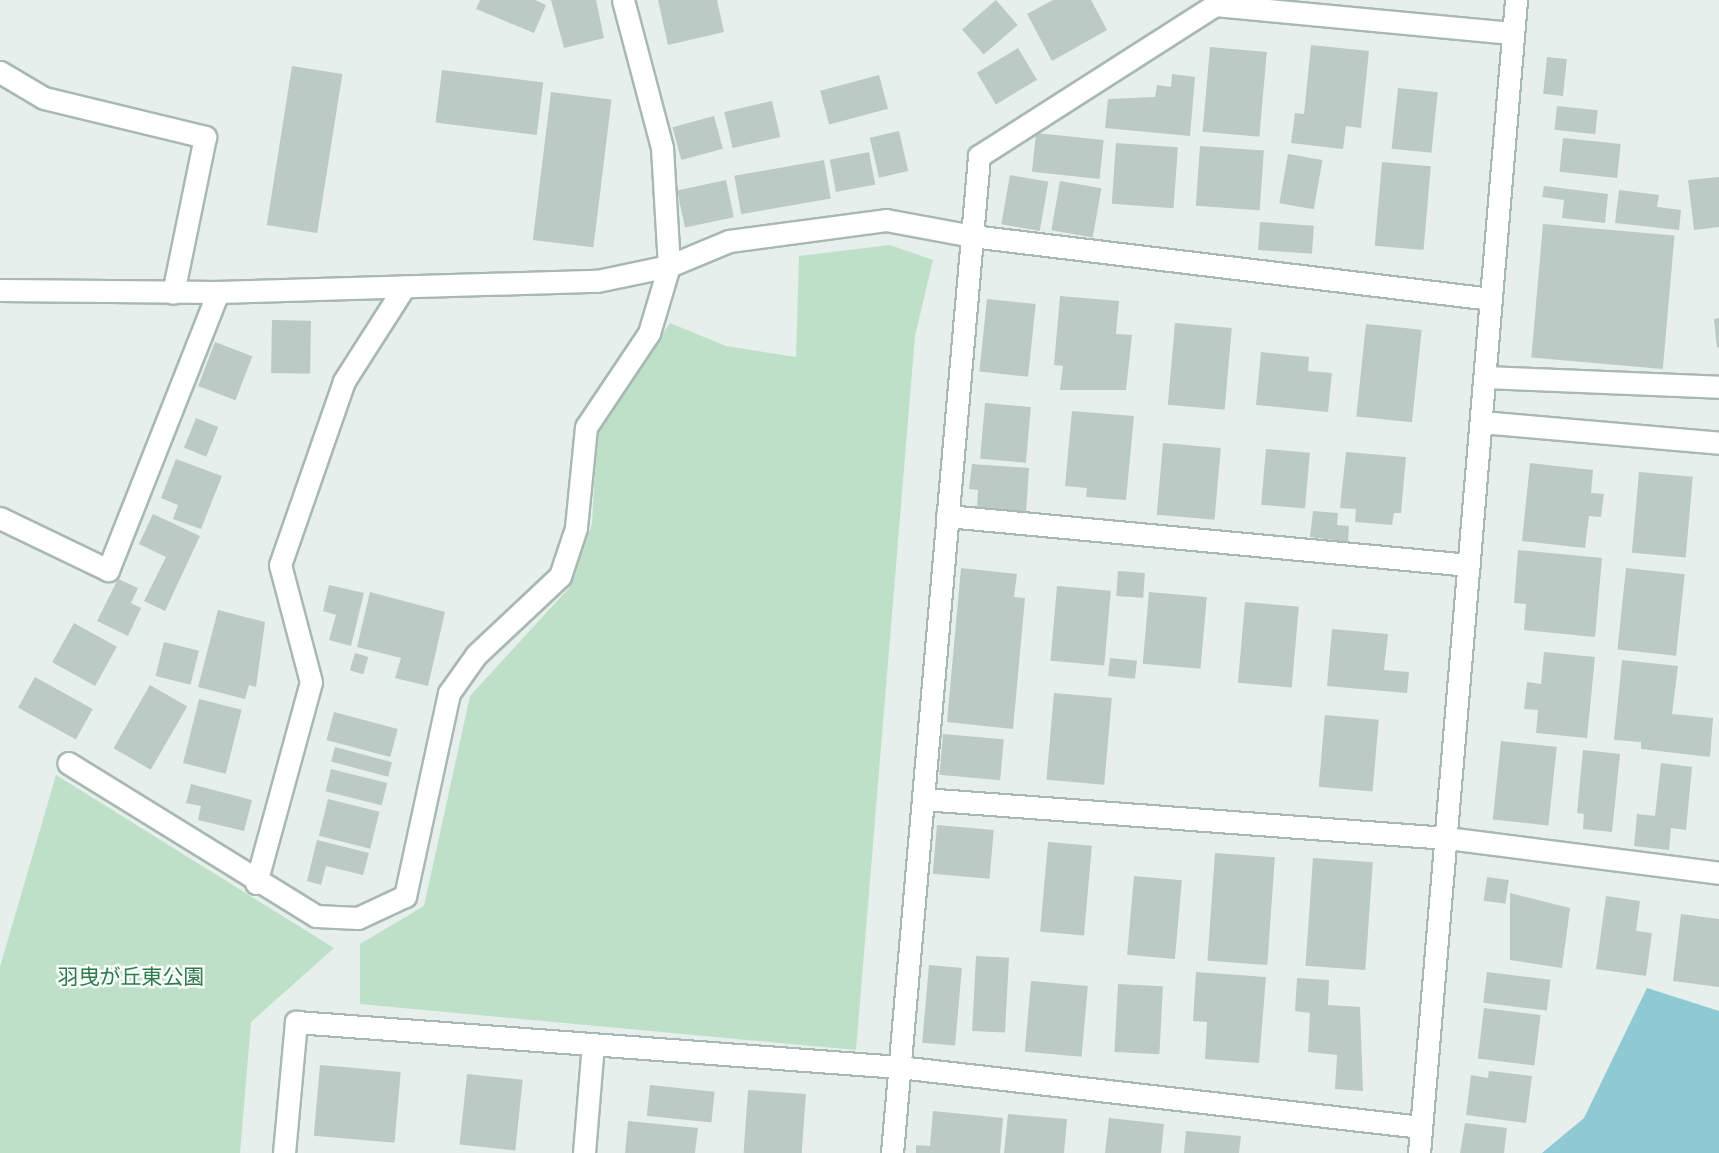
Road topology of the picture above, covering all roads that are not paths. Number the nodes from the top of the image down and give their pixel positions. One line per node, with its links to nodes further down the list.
1 (622, 0): 6 (street)
2 (1516, 0): 3 (street)
3 (1512, 33): 5 (street); 11 (street)
4 (0, 72): 10 (street)
5 (972, 236): 6 (street); 11 (street); 16 (street)
6 (669, 266): 7 (street); 23 (street)
7 (404, 286): 9 (street); 23 (street)
8 (0, 290): 10 (street)
9 (218, 292): 10 (street); 17 (street)
10 (173, 293)
11 (1492, 299): 12 (street)
12 (1485, 377): 13 (street); 14 (street)
13 (1719, 387)
14 (1481, 422): 15 (street); 18 (street)
15 (1719, 443)
16 (947, 516): 18 (street); 20 (street)
17 (0, 518)
18 (1469, 565): 21 (street)
19 (68, 764): 23 (street)
20 (923, 799): 21 (street); 25 (street)
21 (1447, 838): 22 (street); 26 (street)
22 (1719, 873)
23 (256, 883)
24 (593, 1044): 25 (street); 27 (street); 28 (street)
25 (899, 1067): 26 (street); 29 (street)
26 (1421, 1127): 30 (street)
27 (284, 1153)
28 (584, 1153)
29 (891, 1153)
30 (1419, 1153)

